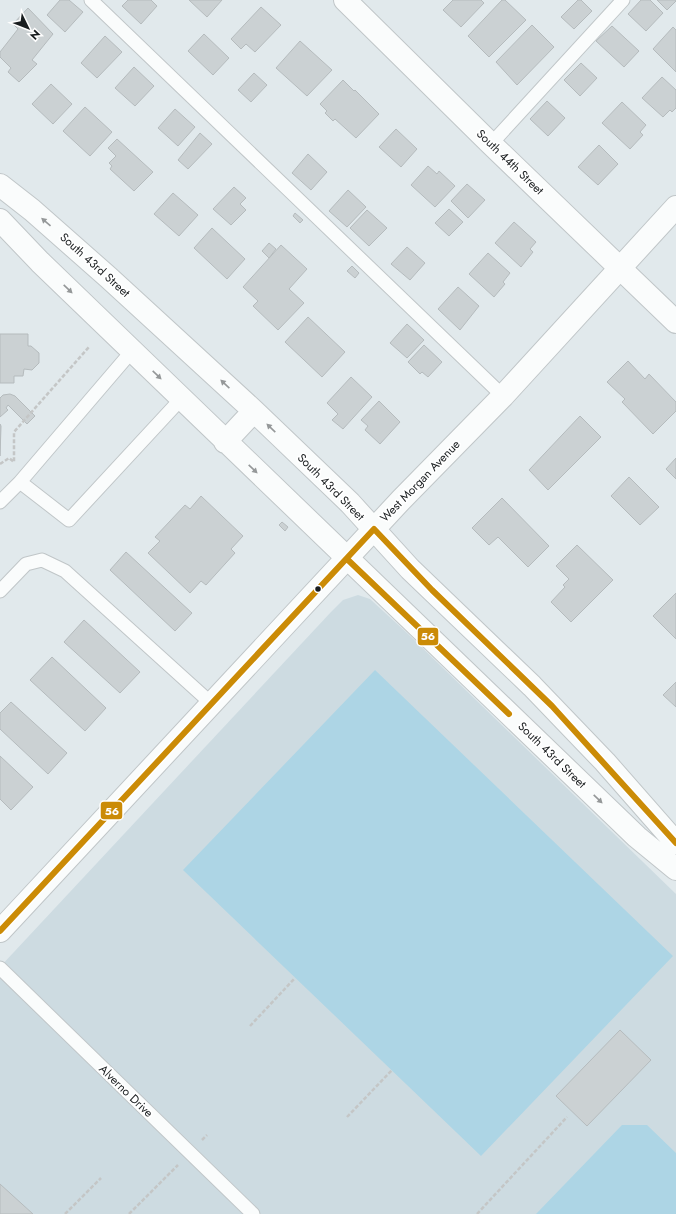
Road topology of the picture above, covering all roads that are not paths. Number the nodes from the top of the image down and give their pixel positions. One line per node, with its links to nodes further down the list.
1 (91, 0): 11 (lane)
2 (345, 0): 4 (main road, South 44th Street)
3 (623, 0): 4 (lane)
4 (491, 144): 8 (main road, South 44th Street)
5 (0, 185): 13 (main road, South 43rd Street, one-way to 5)
6 (676, 207): 8 (main road, West Morgan Avenue)
7 (0, 220): 10 (main road, South 43rd Street, one-way to 10)
8 (620, 268): 9 (main road, South 44th Street); 11 (main road, West Morgan Avenue)
9 (676, 322)
10 (132, 351): 12 (main road, South 43rd Street, one-way to 12); 15 (lane)
11 (503, 396): 17 (main road, West Morgan Avenue)
12 (181, 400): 14 (main road, South 43rd Street); 15 (lane)
13 (254, 411): 14 (main road); 17 (main road, South 43rd Street, one-way to 13)
14 (225, 442): 18 (main road, South 43rd Street, one-way to 18)
15 (20, 482): 16 (lane)
16 (0, 502)
17 (374, 529): 18 (main road, West Morgan Avenue); 21 (main road, South 43rd Street)
18 (347, 559): 20 (main road, West Morgan Avenue); 22 (main road, South 43rd Street, one-way to 22)
19 (0, 591): 20 (lane)
20 (212, 704): 23 (main road, West Morgan Avenue)
21 (676, 843)
22 (676, 869)
23 (0, 931)
24 (0, 968): 25 (lane, Alverno Drive)
25 (253, 1214)

